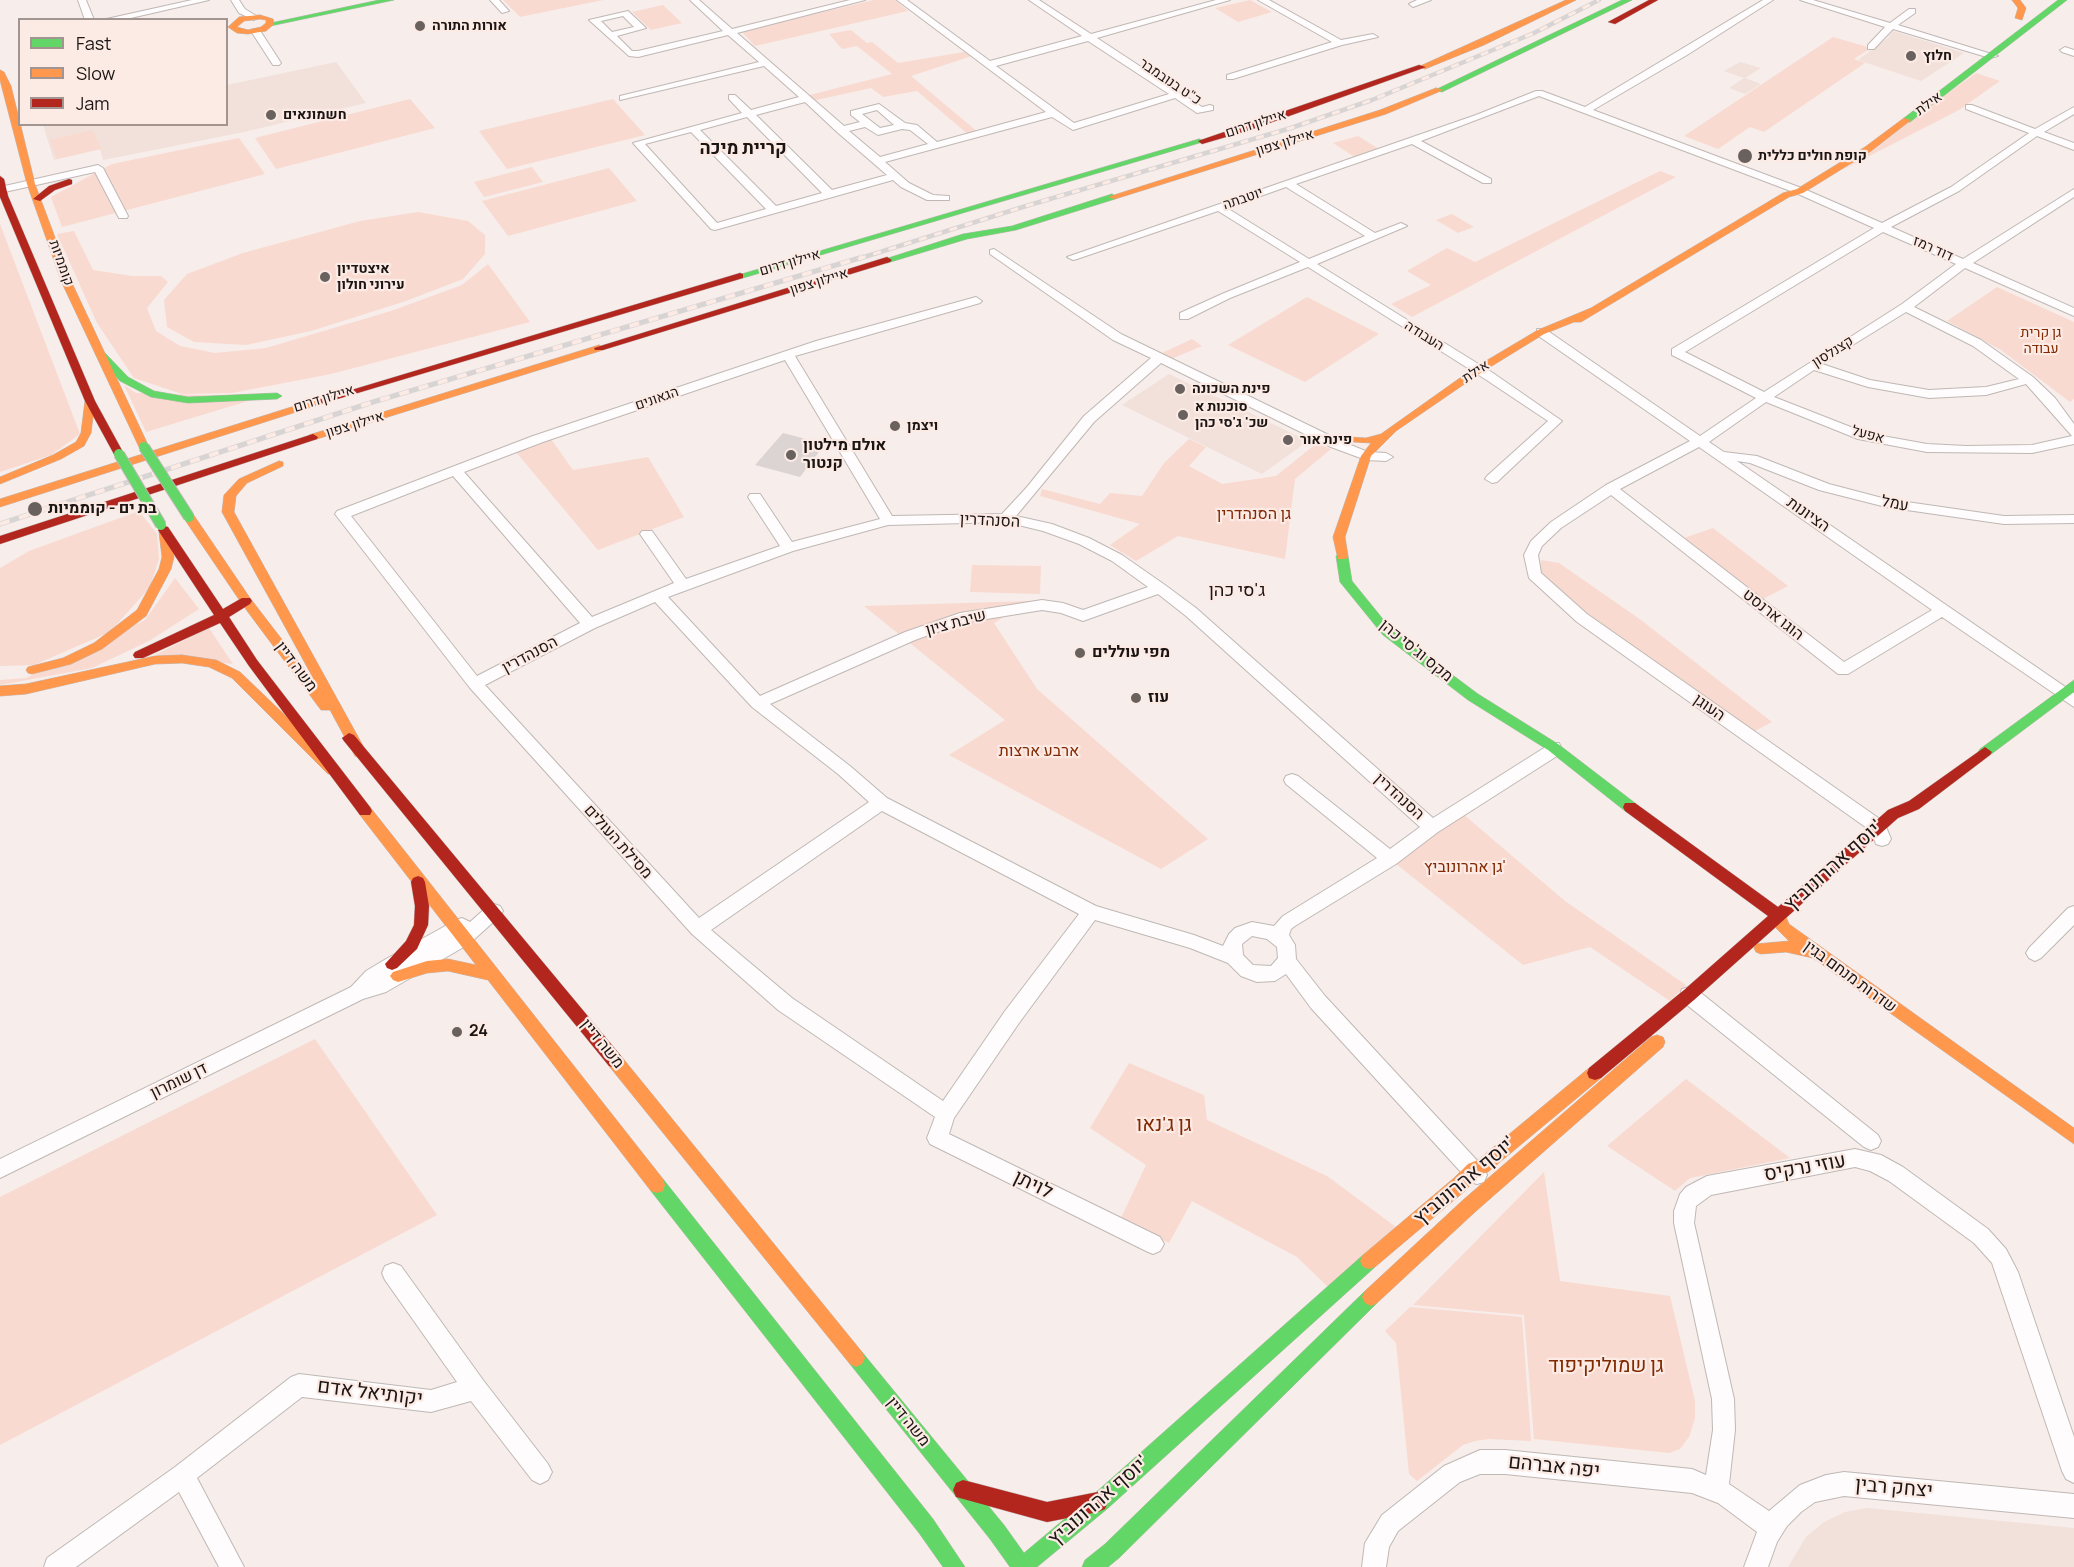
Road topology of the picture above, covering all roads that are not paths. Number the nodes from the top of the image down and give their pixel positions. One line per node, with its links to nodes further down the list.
1 (82, 0): 30 (street)
2 (206, 0): 31 (street)
3 (235, 0): 34 (street)
4 (365, 0): 33 (main road)
5 (390, 0): 33 (main road)
6 (494, 0): 27 (street)
7 (694, 0): 37 (street)
8 (861, 0): 37 (street)
9 (902, 0): 47 (street)
10 (1032, 0): 40 (street, כ"ט בנובמבר)
11 (1045, 0): 38 (street, כ"ט בנובמבר)
12 (1188, 0): 25 (street)
13 (1226, 0): 25 (street)
14 (1262, 0): 42 (street)
15 (1427, 0): 24 (street)
16 (1560, 0): 36 (main road)
17 (1572, 0): 36 (main road, איילון דרום)
18 (1628, 0): 50 (main road, איילון צפון)
19 (1654, 0): 50 (main road)
20 (1769, 0): 56 (street)
21 (1804, 0): 35 (street)
22 (2016, 0): 32 (main road)
23 (2054, 2): 26 (main road); 29 (main road); 32 (main road, אילת); 44 (main road, אילת)
24 (1413, 4)
25 (1200, 7): 38 (street)
26 (2074, 8)
27 (505, 11)
28 (1912, 11): 35 (street)
29 (2074, 15)
30 (89, 18)
31 (116, 18)
32 (2019, 18): 44 (main road, אילת)
33 (270, 22): 34 (main road)
34 (240, 25): 45 (street)
35 (1891, 26): 43 (street); 44 (street)
36 (1506, 31): 88 (main road, איילון דרום)
37 (730, 32): 39 (street); 46 (street)
38 (1098, 34): 40 (street); 51 (street, כ"ט בנובמבר)
39 (610, 35)
40 (1087, 37): 47 (street); 51 (street, כ"ט בנובמבר)
41 (1373, 37): 42 (street)
42 (1340, 43): 49 (street)
43 (1871, 47)
44 (1986, 54): 77 (main road, אילת)
45 (276, 63)
46 (765, 63): 53 (street); 54 (street)
47 (988, 65): 58 (street)
48 (8, 72): 60 (main road, קוממיות)
49 (1230, 77)
50 (1439, 90): 86 (main road, איילון צפון)
51 (1175, 95): 58 (street)
52 (732, 96): 59 (street)
53 (623, 98)
54 (805, 99): 59 (street); 65 (street)
55 (1969, 107): 66 (street)
56 (1586, 110): 67 (street, יוטבתה); 77 (street, יוטבתה)
57 (2074, 110): 66 (street)
58 (1054, 113): 68 (street)
59 (749, 114): 64 (street); 79 (street)
60 (18, 120)
61 (867, 123): 63 (street); 63 (street); 65 (street)
62 (19, 126): 75 (main road, קוממיות)
63 (902, 126): 68 (street)
64 (694, 129): 82 (street); 82 (street)
65 (841, 130): 70 (street)
66 (2037, 132): 69 (street); 85 (street)
67 (1413, 140): 73 (street); 74 (street, יוטבתה)
68 (935, 145): 70 (street)
69 (2074, 147)
70 (878, 161): 71 (street)
71 (894, 176): 79 (street); 80 (street)
72 (65, 179): 75 (main road); 75 (main road); 83 (street)
73 (1486, 181)
74 (1287, 183): 81 (street, יוטבתה); 87 (street)
75 (32, 186): 76 (street); 98 (main road, קוממיות)
76 (2, 191): 106 (main road, קוממיות)
77 (1792, 191): 85 (street, דוד רמז); 97 (main road, אילת)
78 (2074, 192): 91 (street, קצנלסון)
79 (829, 194): 82 (street)
80 (945, 198)
81 (1219, 207): 90 (street, יוטבתה); 92 (street, העבודה)
82 (774, 211)
83 (123, 216)
84 (1401, 226): 87 (street)
85 (1884, 226): 91 (street, דוד רמז); 105 (street, אפעל)
86 (1013, 228): 114 (main road); 138 (main road, איילון צפון)
87 (1374, 237): 92 (street)
88 (861, 242): 99 (main road); 130 (main road, איילון דרום)
89 (994, 252): 101 (street)
90 (1073, 257)
91 (1965, 263): 94 (street, קצנלסון); 95 (street, דוד רמז)
92 (1307, 264): 96 (street); 103 (street, העבודה)
93 (976, 301): 100 (street, הגאונים)
94 (1906, 307): 102 (street, קצנלסון); 104 (street)
95 (2074, 312)
96 (1184, 316)
97 (1546, 335): 103 (main road, אילת); 116 (street, הציונות)
98 (100, 354): 107 (main road); 117 (main road, קוממיות)
99 (428, 354)
100 (788, 355): 124 (street, הגאונים); 135 (street)
101 (1156, 357): 108 (street); 133 (street)
102 (1812, 365): 104 (street); 105 (street, קצנלסון)
103 (1484, 373): 111 (main road, אילת); 112 (main road, אילת); 125 (street, העבודה)
104 (2029, 380): 110 (street)
105 (1766, 398): 115 (street, אפעל); 116 (street, קצנלסון)
106 (90, 400): 118 (main road, קוממיות); 126 (main road)
107 (221, 413)
108 (1298, 424): 113 (street); 120 (street)
109 (156, 432): 117 (main road)
110 (2074, 433)
111 (1408, 435)
112 (1384, 436): 113 (main road); 120 (main road, אילת)
113 (1336, 438): 120 (street)
114 (349, 439): 119 (main road); 139 (main road)
115 (2074, 440)
116 (1701, 441): 122 (street, הציונות); 128 (street)
117 (141, 442): 118 (main road); 132 (main road, קוממיות, bridge)
118 (108, 450): 126 (main road); 136 (main road, קוממיות, bridge)
119 (320, 450)
120 (1368, 452): 121 (street); 127 (main road, מקס וג'סי כהן)
121 (1389, 453): 127 (main road, מקס וג'סי כהן)
122 (1723, 456): 134 (street, עמל); 145 (street, הציונות)
123 (290, 460): 155 (main road)
124 (455, 470): 131 (street, הגאונים); 147 (street)
125 (1492, 479)
126 (0, 482)
127 (1357, 488): 154 (main road, מקס וג'סי כהן)
128 (1611, 488): 145 (street, הוגו ארנסט); 160 (street, העוגן)
129 (754, 497): 140 (street)
130 (0, 503)
131 (342, 514): 149 (street, מסילת העולים)
132 (189, 517): 144 (main road, משה דיין)
133 (1006, 519): 135 (street, הסנהדרין); 142 (street, הסנהדרין)
134 (2074, 519)
135 (888, 521): 140 (street, הסנהדרין)
136 (163, 528): 146 (main road, משה דיין); 148 (main road)
137 (647, 534): 141 (street)
138 (0, 540)
139 (40, 542)
140 (788, 548): 141 (street, הסנהדרין)
141 (683, 585): 143 (street, הסנהדרין)
142 (1160, 588): 153 (street, שיבת ציון); 159 (street, הסנהדרין)
143 (658, 596): 147 (street, הסנהדרין); 153 (street)
144 (246, 601): 146 (main road); 155 (main road, משה דיין)
145 (1944, 609): 152 (street, הציונות)
146 (220, 617): 150 (main road); 156 (main road, משה דיין)
147 (590, 624): 149 (street, הסנהדרין)
148 (14, 672)
149 (475, 684): 167 (street, מסילת העולים)
150 (44, 686): 151 (main road); 156 (main road)
151 (0, 691)
152 (2070, 693): 160 (main road, יוסף אהרונוביץ')
153 (758, 703): 158 (street)
154 (1552, 750): 159 (street); 166 (main road, מקס וג'סי כהן)
155 (360, 753): 163 (main road, משה דיין)
156 (333, 770): 162 (main road, משה דיין)
157 (1292, 780): 161 (street)
158 (881, 803): 164 (street); 167 (street)
159 (1432, 827): 161 (street)
160 (1880, 833): 166 (main road, יוסף אהרונוביץ'); 166 (main road, יוסף אהרונוביץ')
161 (1390, 858): 169 (street)
162 (418, 882): 168 (main road, משה דיין); 177 (main road)
163 (495, 911): 168 (street, דן שומרון); 195 (main road, משה דיין)
164 (1091, 912): 171 (street); 181 (street)
165 (2074, 913): 174 (street)
166 (1780, 922): 172 (main road, יוסף אהרונוביץ'); 173 (main road, שדרות מנחם בגין); 179 (main road, יוסף אהרונוביץ')
167 (698, 929): 181 (street, מסילת העולים)
168 (459, 934): 177 (street, דן שומרון); 178 (main road, משה דיין)
169 (1279, 937): 170 (street); 176 (street)
170 (1235, 939): 171 (street); 175 (street)
171 (1194, 942): 175 (street)
172 (1761, 948): 173 (main road); 179 (main road, יוסף אהרונוביץ')
173 (1815, 952): 182 (main road, שדרות מנחם בגין)
174 (2035, 953)
175 (1234, 958): 176 (street)
176 (1281, 967): 184 (street)
177 (395, 970): 178 (main road); 185 (street, דן שומרון)
178 (491, 974): 199 (main road, משה דיין)
179 (1693, 1004): 183 (street); 186 (main road, יוסף אהרונוביץ')
180 (1665, 1035): 188 (main road, יוסף אהרונוביץ')
181 (946, 1114): 189 (street, לויתן)
182 (2074, 1137)
183 (1871, 1141)
184 (1449, 1144): 186 (street); 187 (street)
185 (0, 1169)
186 (1474, 1169): 187 (main road, יוסף אהרונוביץ'); 188 (street)
187 (1460, 1184): 197 (main road, יוסף אהרונוביץ')
188 (1484, 1193): 206 (main road, יוסף אהרונוביץ')
189 (1153, 1244)
190 (393, 1273): 191 (street)
191 (475, 1388): 193 (street); 194 (street, יקותיאל אדם)
192 (2074, 1471): 196 (street, עוזי נרקיס)
193 (540, 1472)
194 (183, 1474): 201 (street, יקותיאל אדם); 202 (street)
195 (963, 1490): 197 (main road); 205 (main road, משה דיין)
196 (1718, 1490): 200 (street, יפה אברהם); 207 (street, יפה אברהם)
197 (1100, 1502): 205 (main road, יוסף אהרונוביץ')
198 (2074, 1506): 200 (street, יצחק רבין)
199 (926, 1526): 203 (main road); 204 (main road, משה דיין)
200 (1772, 1528): 208 (street, יצחק רבין)
201 (57, 1567)
202 (232, 1567)
203 (938, 1567)
204 (955, 1567)
205 (1022, 1567)
206 (1092, 1567)
207 (1374, 1567)
208 (1756, 1567)

